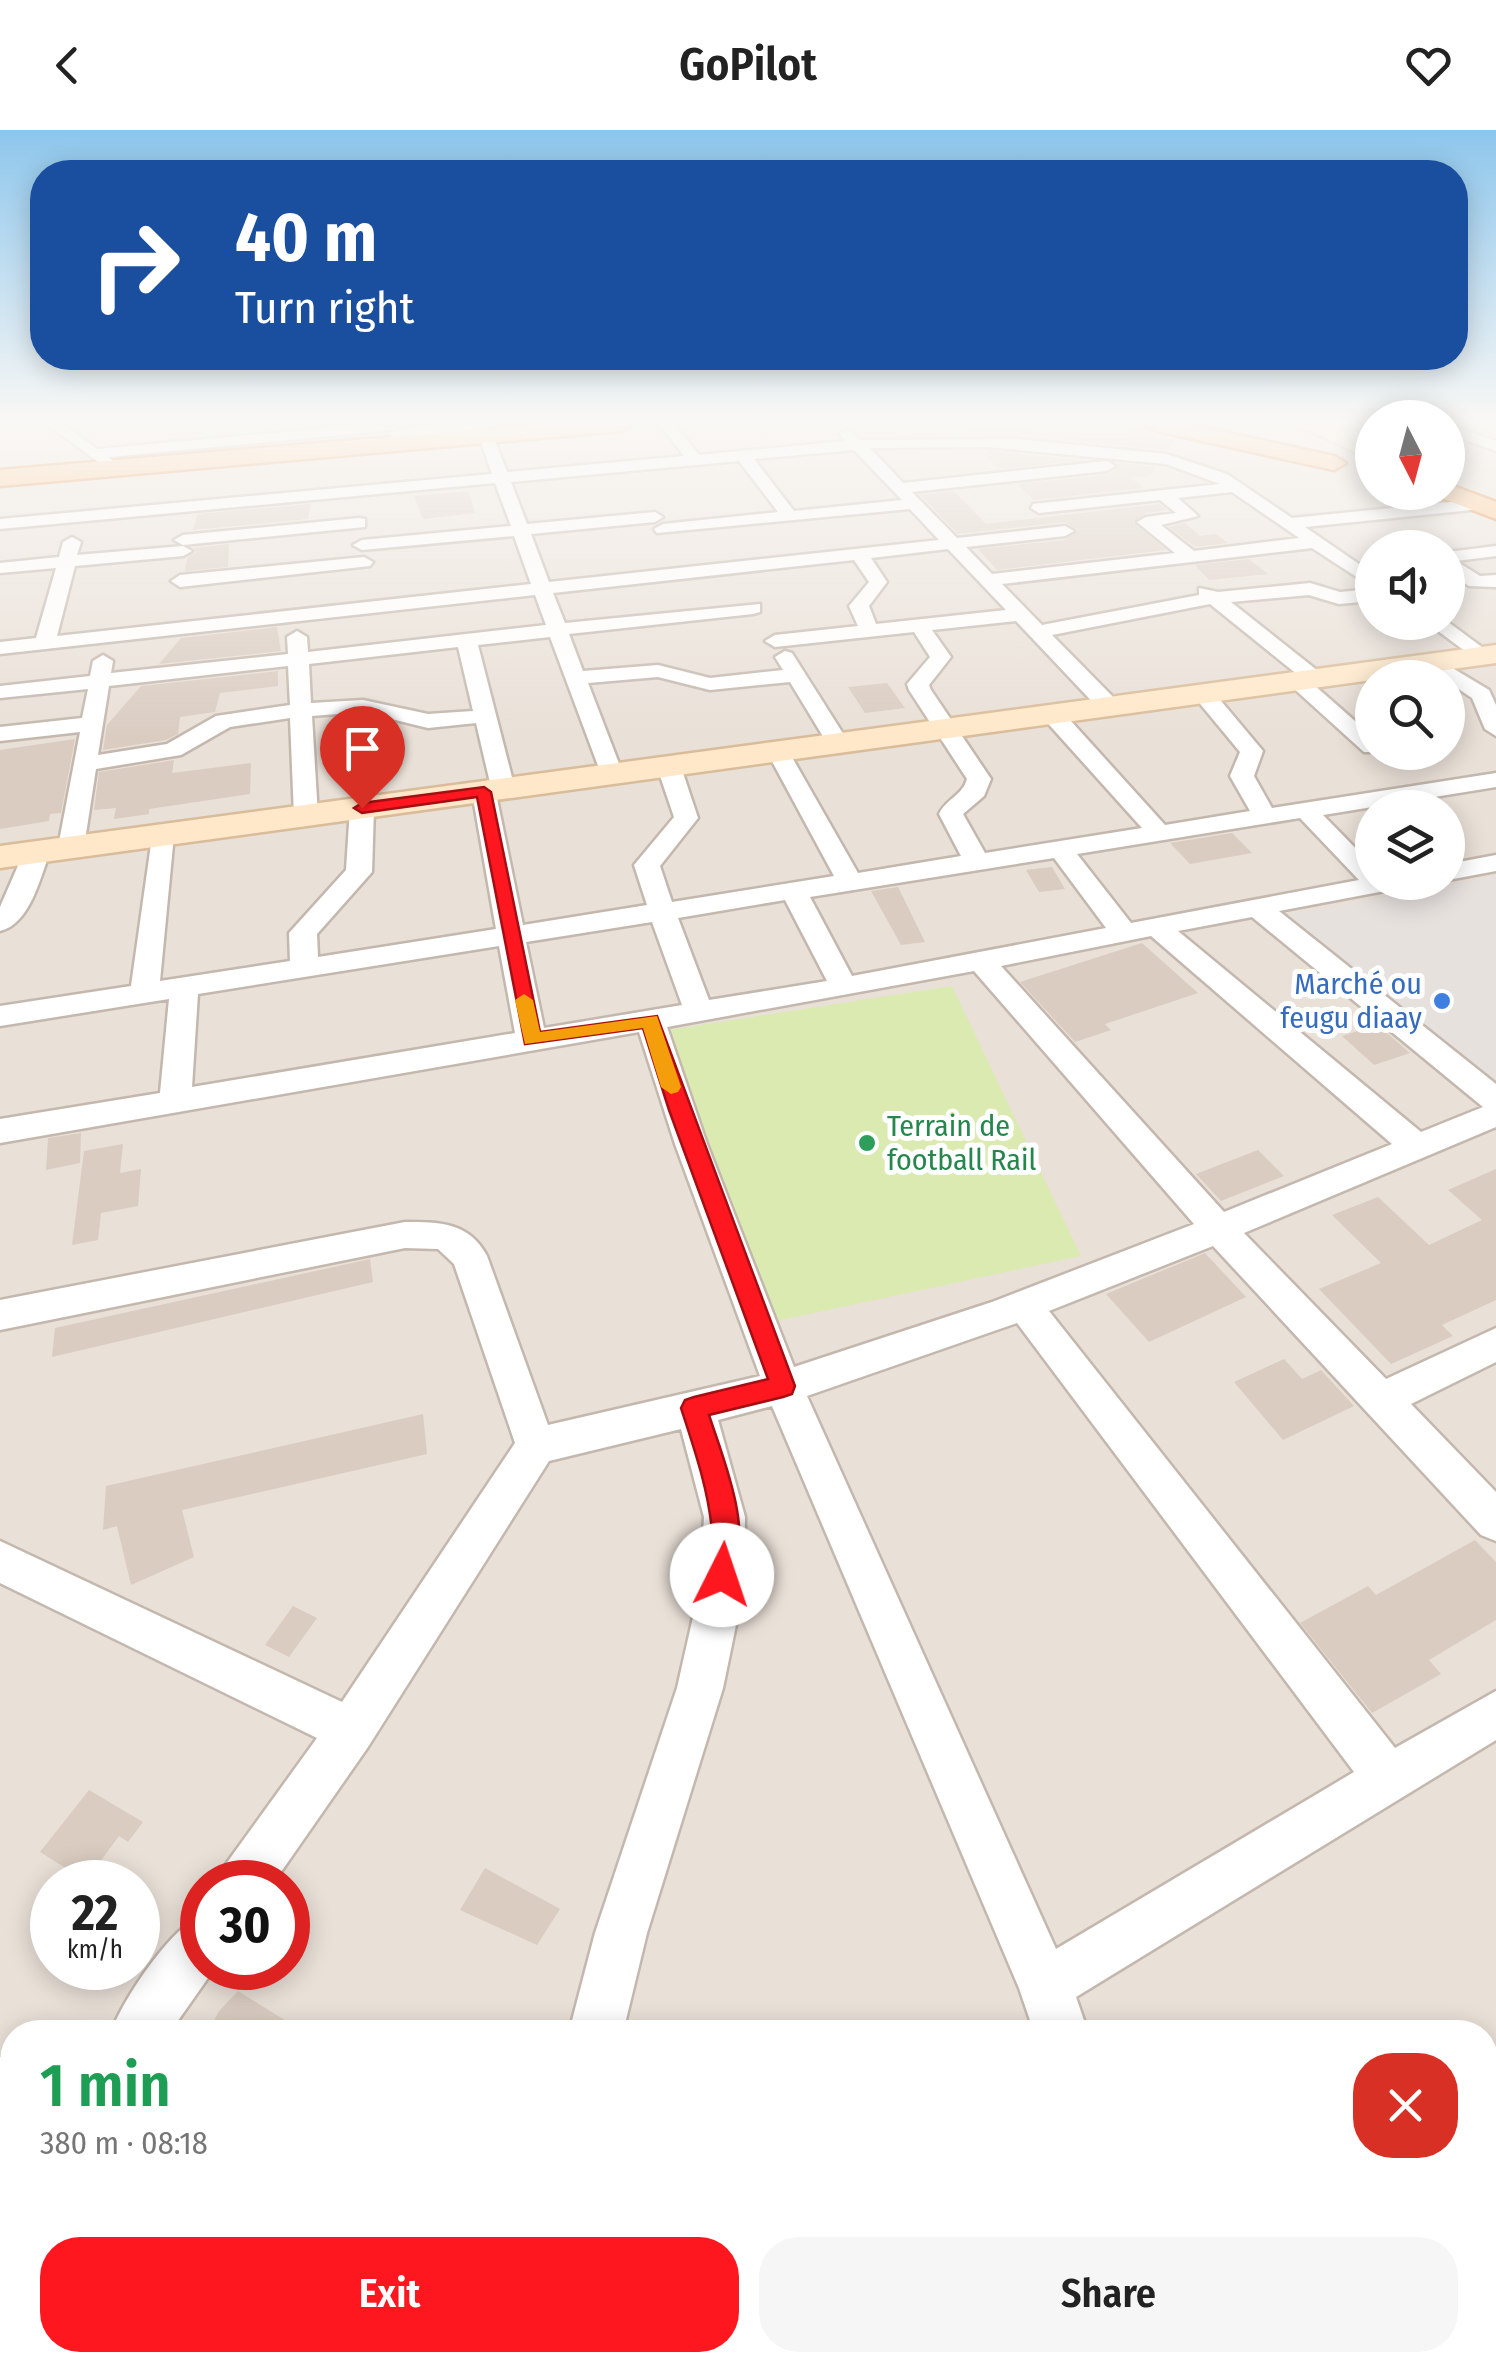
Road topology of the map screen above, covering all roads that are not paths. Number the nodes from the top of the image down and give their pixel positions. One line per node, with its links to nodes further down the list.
1 (75, 529): 21 (street)
2 (184, 529): 14 (street)
3 (316, 529): 14 (street)
4 (360, 529): 26 (street)
5 (520, 529): 11 (street); 26 (street); 29 (street)
6 (717, 529): 11 (street)
7 (937, 529): 13 (street)
8 (1060, 529): 15 (street)
9 (1155, 529): 18 (street)
10 (1294, 529): 12 (street)
11 (668, 537): 24 (street); 29 (street)
12 (1314, 542): 18 (street); 22 (street)
13 (952, 544): 15 (street); 17 (street); 27 (street)
14 (183, 546): 21 (street); 32 (street)
15 (1085, 549): 20 (street); 27 (street)
16 (1496, 551): 19 (street)
17 (859, 554): 24 (street); 38 (street)
18 (1190, 556): 20 (street)
19 (1465, 557)
20 (1168, 559): 31 (street)
21 (66, 562): 23 (street); 44 (street)
22 (1355, 564)
23 (0, 568)
24 (728, 568): 33 (street)
25 (1465, 574): 28 (street)
26 (366, 577): 29 (street); 32 (street); 35 (street)
27 (988, 580): 34 (street)
28 (1496, 581)
29 (542, 588): 37 (street)
30 (1355, 597): 31 (street)
31 (1214, 598): 39 (street); 52 (street)
32 (178, 605): 35 (street); 40 (street)
33 (753, 608): 37 (street); 42 (street)
34 (1018, 614): 36 (street); 39 (street)
35 (296, 616): 47 (street)
36 (919, 625): 38 (street); 63 (street)
37 (558, 630): 43 (street); 51 (street)
38 (868, 630): 42 (street)
39 (1035, 632): 57 (street)
40 (107, 636): 44 (street); 53 (street)
41 (1465, 640): 46 (street)
42 (775, 641): 50 (street)
43 (467, 642): 47 (street); 60 (street)
44 (44, 643): 45 (street)
45 (0, 648)
46 (1490, 655): 48 (main road)
47 (298, 660): 53 (street); 58 (street)
48 (1455, 660)
49 (1355, 674): 52 (main road)
50 (795, 675): 51 (street); 66 (street)
51 (575, 678): 71 (street)
52 (1307, 680): 56 (main road); 64 (street)
53 (100, 682): 55 (street); 61 (street)
54 (1465, 684): 62 (street)
55 (0, 692)
56 (1203, 694): 57 (main road); 80 (street)
57 (1110, 707): 59 (main road)
58 (301, 710): 60 (street); 68 (street); 79 (street)
59 (1052, 714): 63 (main road); 81 (street)
60 (486, 716): 73 (street)
61 (92, 724): 65 (street); 68 (street)
62 (1496, 728)
63 (948, 729): 66 (main road); 89 (street)
64 (1355, 729)
65 (0, 734)
66 (838, 744): 67 (main road)
67 (778, 752): 69 (main road); 91 (street)
68 (85, 764): 83 (street)
69 (669, 766): 71 (main road); 95 (street)
70 (1400, 770): 74 (street)
71 (611, 774): 73 (main road)
72 (1496, 780): 75 (street)
73 (493, 790): 77 (main road); 99 (street)
74 (1423, 790)
75 (1431, 790)
76 (1355, 802): 78 (street)
77 (362, 808): 79 (main road); 101 (street)
78 (1305, 810): 80 (street); 87 (street)
79 (306, 816): 82 (main road)
80 (1265, 816): 81 (street)
81 (1160, 834): 84 (street)
82 (162, 835): 83 (main road); 104 (street)
83 (71, 847): 85 (main road)
84 (1061, 850): 89 (street); 98 (street)
85 (37, 852): 86 (main road); 96 (street)
86 (0, 857)
87 (1355, 859)
88 (1496, 863): 90 (street)
89 (978, 864): 91 (street)
90 (1465, 869)
91 (850, 882): 93 (street)
92 (1355, 887): 94 (street)
93 (794, 892): 95 (street); 102 (street)
94 (1259, 909): 97 (street); 109 (street)
95 (663, 912): 99 (street); 105 (street)
96 (0, 923)
97 (1158, 928): 98 (street); 113 (street)
98 (1124, 933): 100 (street)
99 (512, 936): 101 (street); 108 (street)
100 (980, 960): 102 (street); 114 (street)
101 (304, 968): 103 (street)
102 (844, 987): 105 (street)
103 (184, 988): 104 (street); 110 (street)
104 (144, 994): 106 (street)
105 (699, 1012): 107 (street)
106 (0, 1016)
107 (650, 1020): 108 (street); 118 (street)
108 (532, 1040): 110 (street)
109 (1496, 1101)
110 (175, 1102): 112 (street)
111 (1496, 1114): 113 (street)
112 (0, 1132)
113 (1416, 1147): 114 (street)
114 (1217, 1227): 115 (street); 119 (street)
115 (1022, 1304): 118 (street); 126 (street)
116 (0, 1315): 121 (street)
117 (1496, 1344): 119 (street)
118 (783, 1386): 120 (street); 129 (street)
119 (1382, 1400): 122 (street)
120 (694, 1408): 121 (street); 131 (street)
121 (536, 1446): 125 (street)
122 (1496, 1521)
123 (0, 1561): 125 (street)
124 (1496, 1714): 126 (street)
125 (351, 1730): 127 (street)
126 (1388, 1779): 129 (street)
127 (259, 1860)
128 (180, 1972): 130 (street)
129 (1045, 1985): 132 (street)
130 (146, 2020)
131 (598, 2020)
132 (1057, 2020)

